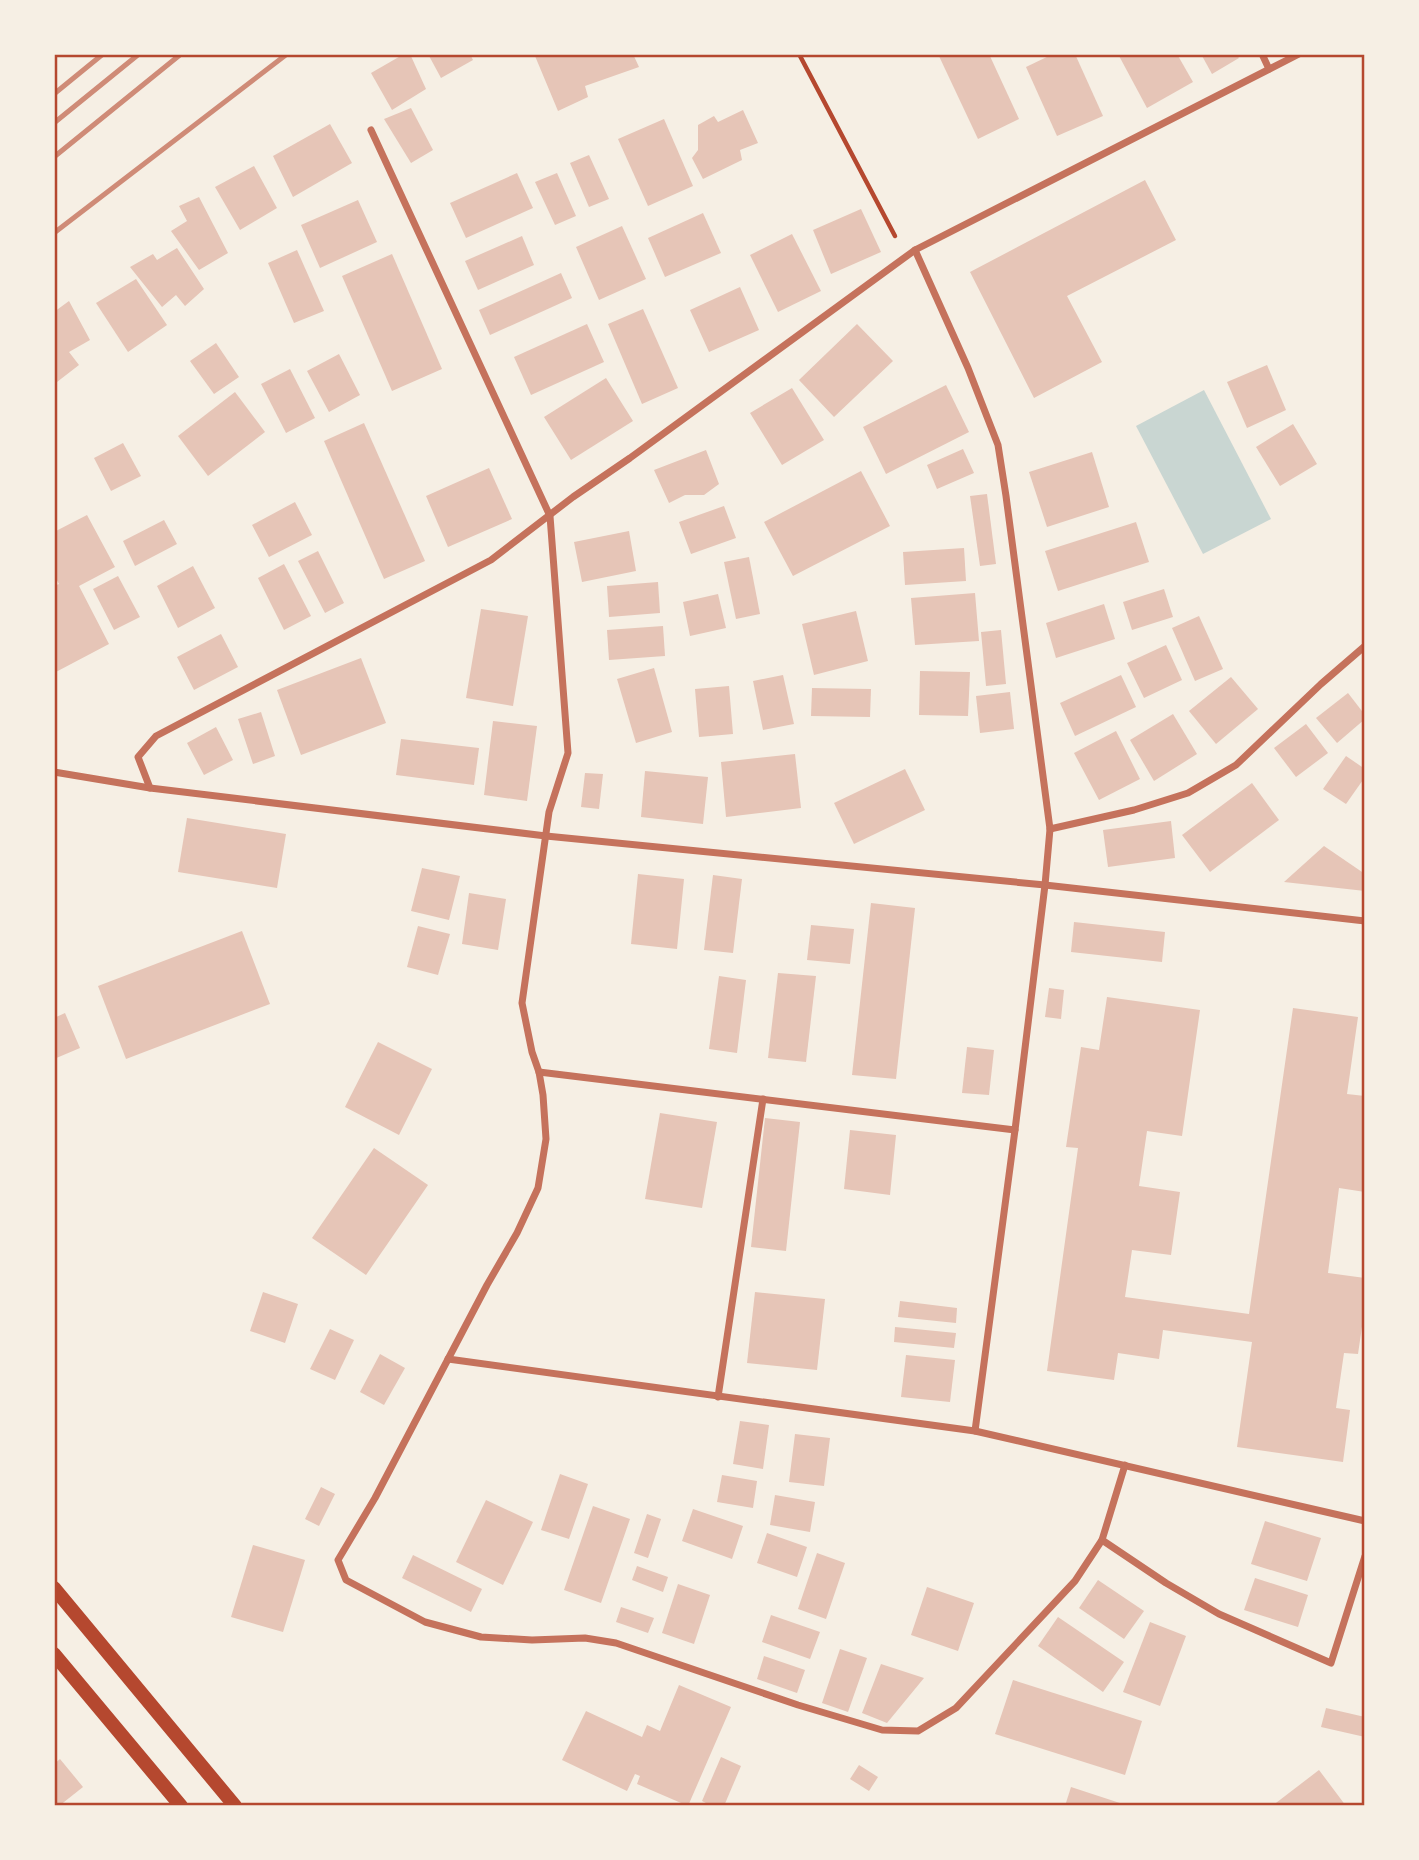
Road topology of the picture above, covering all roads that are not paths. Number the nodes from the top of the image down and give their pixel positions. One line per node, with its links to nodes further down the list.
1 (1262, 54): 3 (street)
2 (1298, 54): 3 (street)
3 (1269, 69): 5 (street)
4 (371, 130): 6 (street)
5 (915, 250): 6 (street); 10 (street)
6 (550, 516): 9 (street); 11 (street)
7 (1365, 646): 10 (street)
8 (54, 772): 9 (street)
9 (150, 788): 11 (street)
10 (1050, 829): 12 (street)
11 (546, 836): 12 (street); 14 (street)
12 (1045, 885): 13 (street); 16 (street)
13 (1365, 921)
14 (539, 1072): 15 (street); 17 (street)
15 (763, 1099): 16 (street); 18 (street)
16 (1016, 1130): 19 (street)
17 (448, 1359): 18 (street); 22 (street)
18 (718, 1397): 19 (street)
19 (975, 1431): 20 (street)
20 (1125, 1465): 21 (street); 22 (street)
21 (1365, 1521)
22 (1102, 1540): 23 (street)
23 (1365, 1556)
24 (54, 1588): 27 (main road)
25 (54, 1654): 26 (main road)
26 (181, 1806)
27 (235, 1806)

